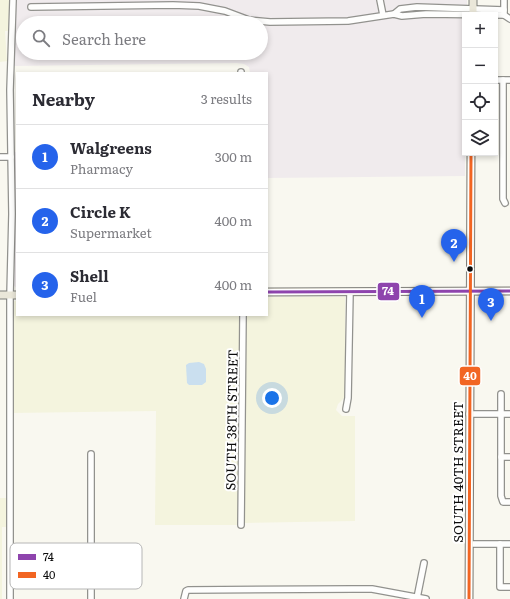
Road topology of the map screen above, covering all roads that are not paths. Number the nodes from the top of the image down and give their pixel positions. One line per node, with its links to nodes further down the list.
1 (14, 0): 20 (street)
2 (380, 0): 9 (street)
3 (473, 0): 8 (main road)
4 (504, 0): 10 (street)
5 (173, 2): 6 (street); 11 (street)
6 (31, 7)
7 (464, 12): 9 (street)
8 (473, 12)
9 (383, 15): 12 (street)
10 (506, 15)
11 (238, 16)
12 (268, 22)
13 (498, 80): 14 (street)
14 (503, 80): 15 (street); 16 (street)
15 (510, 80)
16 (503, 129): 17 (street); 21 (street)
17 (510, 129)
18 (471, 156): 27 (main road, SOUTH 40TH STREET)
19 (0, 157): 20 (street)
20 (11, 157): 29 (street)
21 (503, 179): 22 (street); 23 (street)
22 (510, 179)
23 (505, 203)
24 (510, 291): 27 (main road)
25 (268, 292): 26 (main road)
26 (350, 292): 27 (main road); 32 (street)
27 (470, 292): 33 (main road, SOUTH 40TH STREET)
28 (0, 295): 29 (main road)
29 (14, 295): 41 (street)
30 (243, 316): 40 (street, SOUTH 38TH STREET)
31 (501, 394): 34 (street)
32 (346, 409)
33 (469, 414): 34 (street); 43 (main road, SOUTH 40TH STREET)
34 (501, 414): 35 (street); 37 (street)
35 (510, 414)
36 (91, 454): 42 (street)
37 (501, 457): 38 (street); 39 (street)
38 (510, 457)
39 (510, 502)
40 (241, 525)
41 (11, 543)
42 (91, 543)
43 (469, 544): 44 (street); 53 (main road, SOUTH 40TH STREET)
44 (500, 544): 45 (street); 47 (street)
45 (510, 544)
46 (424, 563): 49 (street)
47 (510, 587)
48 (10, 589): 50 (street)
49 (417, 598): 51 (street); 52 (street)
50 (10, 599)
51 (184, 599)
52 (426, 599)
53 (469, 599)

